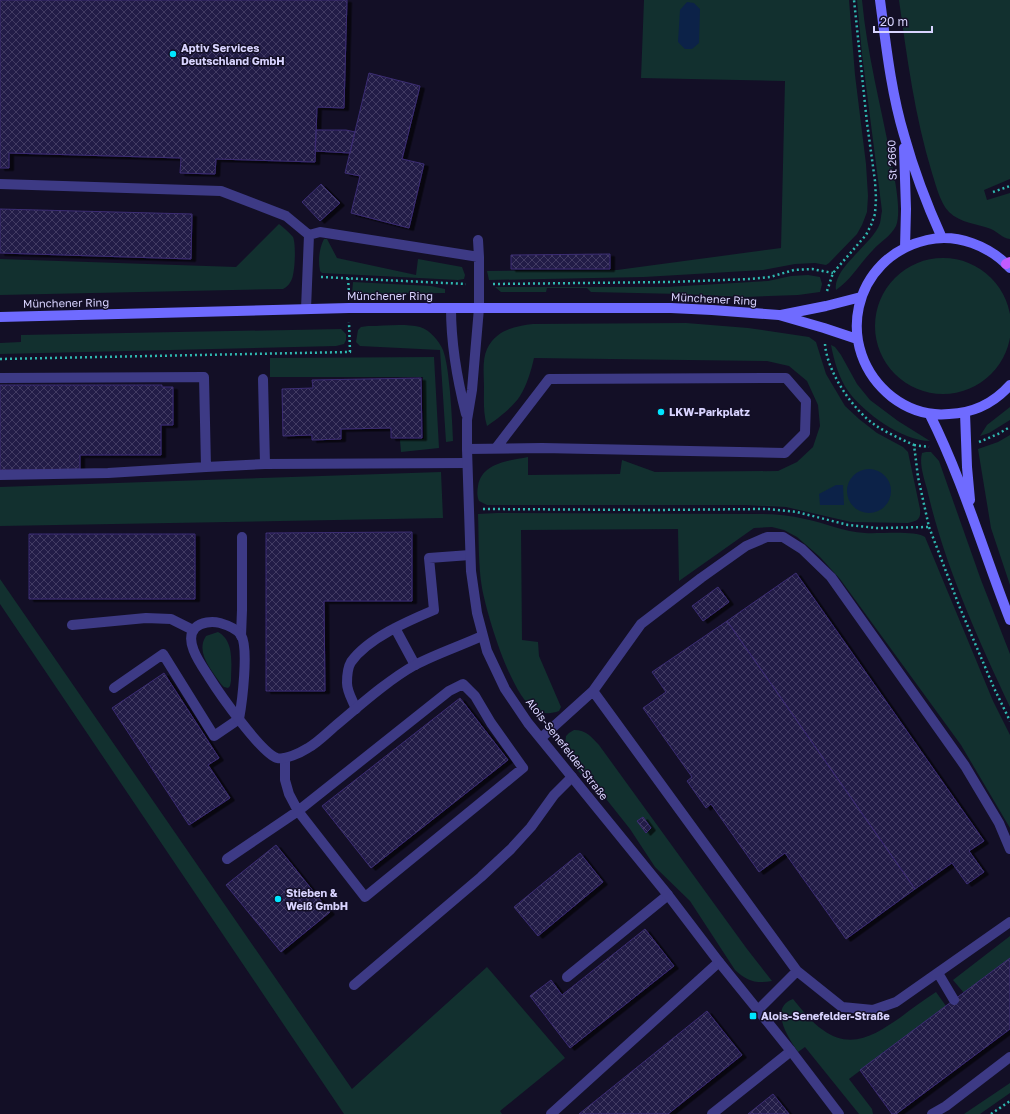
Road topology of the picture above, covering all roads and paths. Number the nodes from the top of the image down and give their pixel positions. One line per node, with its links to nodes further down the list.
1 (854, 0): 13 (path)
2 (880, 0): 3 (main road, St 2660)
3 (903, 134): 8 (main road, St 2660); 10 (main road, St 2660)
4 (0, 184): 7 (street)
5 (1010, 186): 6 (path)
6 (993, 192)
7 (309, 235): 11 (street); 14 (street)
8 (942, 238): 10 (main road); 12 (main road)
9 (478, 240): 11 (street, Alois-Senefelder-Straße)
10 (905, 248): 17 (main road)
11 (479, 257): 16 (street, Alois-Senefelder-Straße)
12 (1009, 265)
13 (833, 273): 16 (path); 18 (path)
14 (307, 277): 15 (path); 22 (street)
15 (348, 278): 16 (path); 19 (path)
16 (479, 285): 21 (street, Alois-Senefelder-Straße)
17 (861, 297): 18 (main road, Münchener Ring); 26 (main road)
18 (826, 306): 23 (main road, Münchener Ring)
19 (349, 308): 20 (main road, Münchener Ring); 22 (main road, Münchener Ring); 27 (path)
20 (451, 308): 21 (main road, Münchener Ring); 33 (street, Alois-Senefelder-Straße)
21 (479, 308): 23 (main road, Münchener Ring); 33 (street, Alois-Senefelder-Straße)
22 (306, 309): 24 (main road, Münchener Ring)
23 (779, 316): 25 (main road, Münchener Ring)
24 (0, 317)
25 (824, 328): 26 (main road, Münchener Ring); 42 (path)
26 (857, 339): 32 (main road)
27 (0, 359)
28 (0, 378): 38 (street)
29 (263, 379): 37 (street)
30 (1010, 385): 31 (main road)
31 (965, 413): 32 (main road); 41 (main road)
32 (930, 415): 41 (main road)
33 (467, 420): 35 (street, Alois-Senefelder-Straße)
34 (496, 448): 34 (street); 35 (street)
35 (467, 449): 36 (street, Alois-Senefelder-Straße)
36 (467, 463): 37 (street); 40 (street, Alois-Senefelder-Straße)
37 (265, 464): 38 (street)
38 (206, 467): 39 (street)
39 (0, 475)
40 (469, 509): 42 (path); 44 (street, Alois-Senefelder-Straße)
41 (970, 510): 45 (main road)
42 (929, 527): 56 (path)
43 (242, 537): 49 (street)
44 (470, 555): 47 (street); 50 (street, Alois-Senefelder-Straße)
45 (1010, 620)
46 (72, 625): 48 (street)
47 (395, 628): 51 (street); 54 (street)
48 (193, 630): 49 (street); 55 (street)
49 (241, 636): 55 (street)
50 (482, 636): 51 (street); 57 (street, Alois-Senefelder-Straße)
51 (415, 665): 54 (street)
52 (114, 688): 55 (street)
53 (593, 691): 57 (street); 61 (street); 66 (street)
54 (356, 709): 58 (street)
55 (240, 719): 58 (street)
56 (1010, 721)
57 (541, 738): 59 (street, Alois-Senefelder-Straße)
58 (285, 758): 60 (street)
59 (572, 777): 63 (street, Alois-Senefelder-Straße); 69 (street)
60 (298, 811): 60 (street); 62 (street)
61 (1010, 849)
62 (227, 859)
63 (668, 894): 65 (street, Alois-Senefelder-Straße); 68 (street)
64 (1010, 922): 67 (street)
65 (719, 962): 71 (street, Alois-Senefelder-Straße); 75 (street)
66 (797, 971): 67 (street); 71 (street)
67 (938, 973): 70 (street)
68 (567, 976)
69 (354, 985)
70 (954, 1000)
71 (758, 1010): 72 (street, Alois-Senefelder-Straße)
72 (791, 1051): 76 (street); 77 (street, Alois-Senefelder-Straße)
73 (1010, 1057): 78 (street)
74 (1010, 1101): 79 (path)
75 (551, 1114)
76 (712, 1114)
77 (839, 1114)
78 (932, 1114)
79 (991, 1114)

